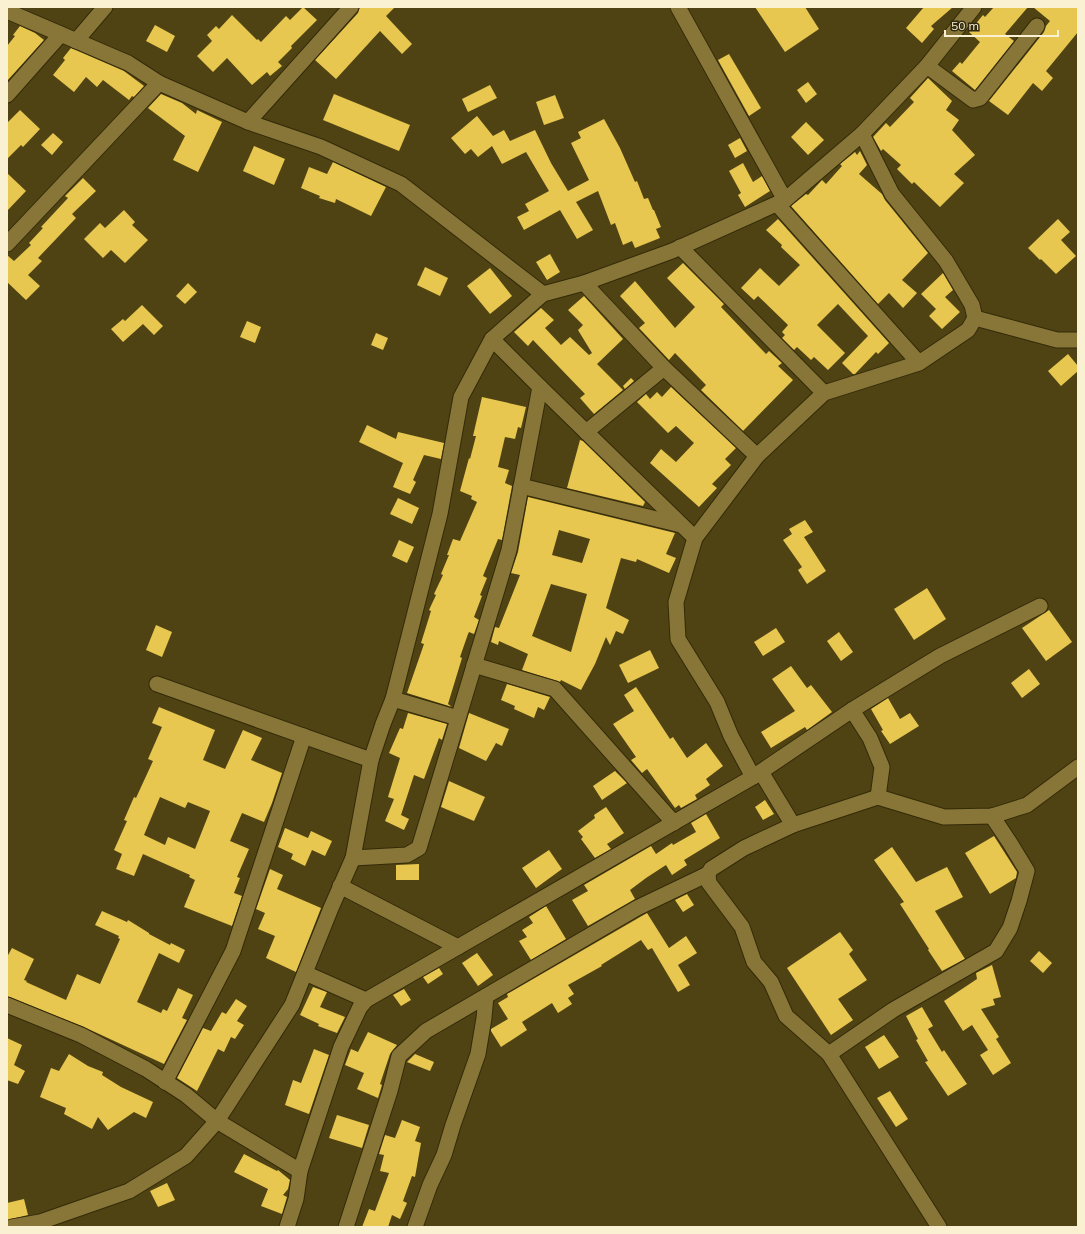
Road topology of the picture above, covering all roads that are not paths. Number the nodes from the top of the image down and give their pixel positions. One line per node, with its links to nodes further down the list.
1 (105, 7): 8 (street)
2 (350, 7): 12 (street)
3 (678, 7): 14 (street)
4 (974, 7): 9 (street)
5 (7, 11): 7 (street)
6 (1037, 26): 9 (street)
7 (61, 34): 8 (street); 11 (street)
8 (76, 41): 10 (street)
9 (927, 66): 13 (street)
10 (159, 83): 12 (street); 15 (street)
11 (7, 94)
12 (248, 122): 18 (street)
13 (862, 134): 14 (street); 19 (street)
14 (781, 202): 16 (street); 22 (street)
15 (7, 244)
16 (680, 247): 17 (street); 25 (street)
17 (584, 283): 18 (street); 23 (street)
18 (543, 294): 20 (street)
19 (975, 318): 21 (street); 22 (street)
20 (492, 339): 24 (street); 34 (street)
21 (1078, 340)
22 (919, 363): 25 (street)
23 (664, 368): 26 (street); 27 (street)
24 (540, 387): 26 (street); 28 (street)
25 (824, 393): 27 (street)
26 (586, 432): 29 (street)
27 (757, 456): 30 (street)
28 (521, 486): 29 (street); 32 (street)
29 (682, 525): 30 (street)
30 (695, 538): 40 (street)
31 (1040, 606): 35 (street)
32 (474, 666): 36 (street); 43 (street)
33 (157, 684): 37 (street)
34 (393, 700): 36 (street); 38 (street)
35 (852, 710): 40 (street); 41 (street)
36 (458, 718): 45 (street)
37 (304, 736): 38 (street); 54 (street)
38 (371, 760): 45 (street)
39 (1078, 766): 42 (street)
40 (757, 775): 43 (street); 44 (street)
41 (878, 797): 42 (street); 44 (street)
42 (992, 816): 53 (street)
43 (674, 823): 48 (street)
44 (793, 825): 46 (street)
45 (353, 858): 47 (street)
46 (708, 874): 50 (street); 53 (street)
47 (340, 886): 48 (street); 49 (street)
48 (458, 947): 51 (street)
49 (305, 973): 51 (street); 55 (street)
50 (486, 996): 60 (street); 61 (street)
51 (366, 1000): 56 (street)
52 (7, 1005): 54 (street)
53 (830, 1054): 62 (street)
54 (165, 1082): 55 (street)
55 (217, 1121): 56 (street); 57 (street)
56 (300, 1171): 59 (street)
57 (41, 1225): 58 (street)
58 (12, 1227)
59 (286, 1227)
60 (346, 1227)
61 (415, 1227)
62 (939, 1227)

